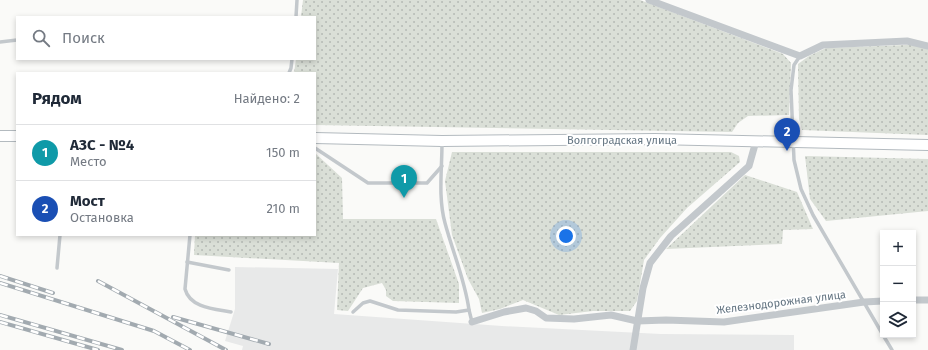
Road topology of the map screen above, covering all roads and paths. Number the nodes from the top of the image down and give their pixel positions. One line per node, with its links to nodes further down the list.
1 (297, 0): 4 (lane)
2 (649, 0): 3 (street)
3 (665, 3): 8 (street)
4 (296, 16)
5 (16, 40): 6 (lane)
6 (0, 42)
7 (928, 46): 8 (street)
8 (800, 56): 16 (lane)
9 (292, 60): 10 (lane)
10 (289, 72)
11 (0, 136): 12 (main road)
12 (16, 136)
13 (316, 138): 14 (main road, Волгоградская улица)
14 (442, 141): 15 (main road, Волгоградская улица); 19 (lane)
15 (756, 141): 16 (main road, Волгоградская улица); 32 (street)
16 (793, 142): 17 (main road, Волгоградская улица); 28 (lane)
17 (928, 145)
18 (316, 149): 19 (lane)
19 (442, 166): 29 (lane)
20 (60, 236): 23 (lane)
21 (190, 236): 22 (lane)
22 (187, 262): 24 (lane); 30 (lane)
23 (57, 268)
24 (229, 270)
25 (916, 300): 26 (street)
26 (928, 300)
27 (880, 301): 28 (street, Железнодорожная улица)
28 (864, 302): 32 (street, Железнодорожная улица); 34 (lane)
29 (469, 310): 31 (lane); 33 (lane)
30 (231, 312)
31 (353, 312)
32 (637, 321): 33 (street, Железнодорожная улица); 36 (street)
33 (472, 322)
34 (880, 330)
35 (885, 338): 37 (lane)
36 (633, 350)
37 (892, 350)

